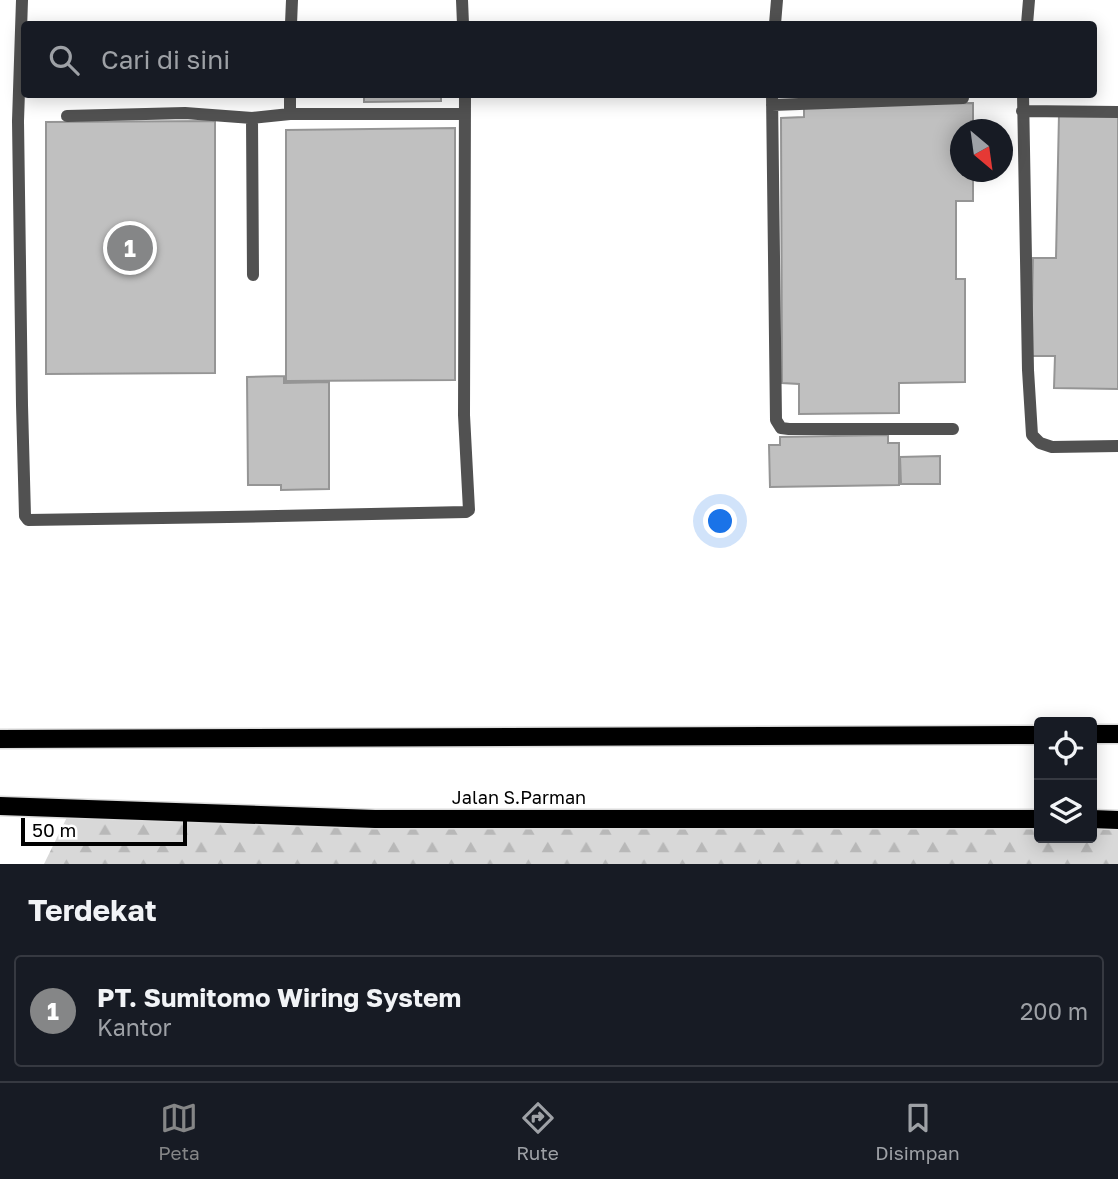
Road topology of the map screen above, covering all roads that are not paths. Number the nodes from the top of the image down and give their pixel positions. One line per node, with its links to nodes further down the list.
1 (22, 0): 6 (lane)
2 (292, 0): 7 (lane)
3 (462, 0): 8 (lane)
4 (776, 0): 9 (lane)
5 (1028, 0): 10 (lane)
6 (21, 21)
7 (291, 21)
8 (463, 21)
9 (775, 21)
10 (1027, 21)
11 (21, 30): 20 (lane)
12 (290, 98): 19 (lane)
13 (465, 98): 20 (lane)
14 (963, 98): 16 (lane)
15 (1023, 98): 17 (lane)
16 (772, 100): 24 (lane)
17 (1022, 111): 18 (lane); 25 (lane)
18 (1118, 112)
19 (290, 114): 20 (lane); 22 (lane)
20 (465, 114)
21 (66, 116): 22 (lane)
22 (252, 118): 23 (lane)
23 (253, 275)
24 (953, 429)
25 (1118, 446)
26 (1097, 734): 27 (main road)
27 (1118, 734)
28 (1034, 735): 29 (main road)
29 (0, 739)
30 (0, 806): 31 (main road, Jalan S.Parman)
31 (1034, 819)
32 (1097, 820): 33 (main road)
33 (1118, 820)

